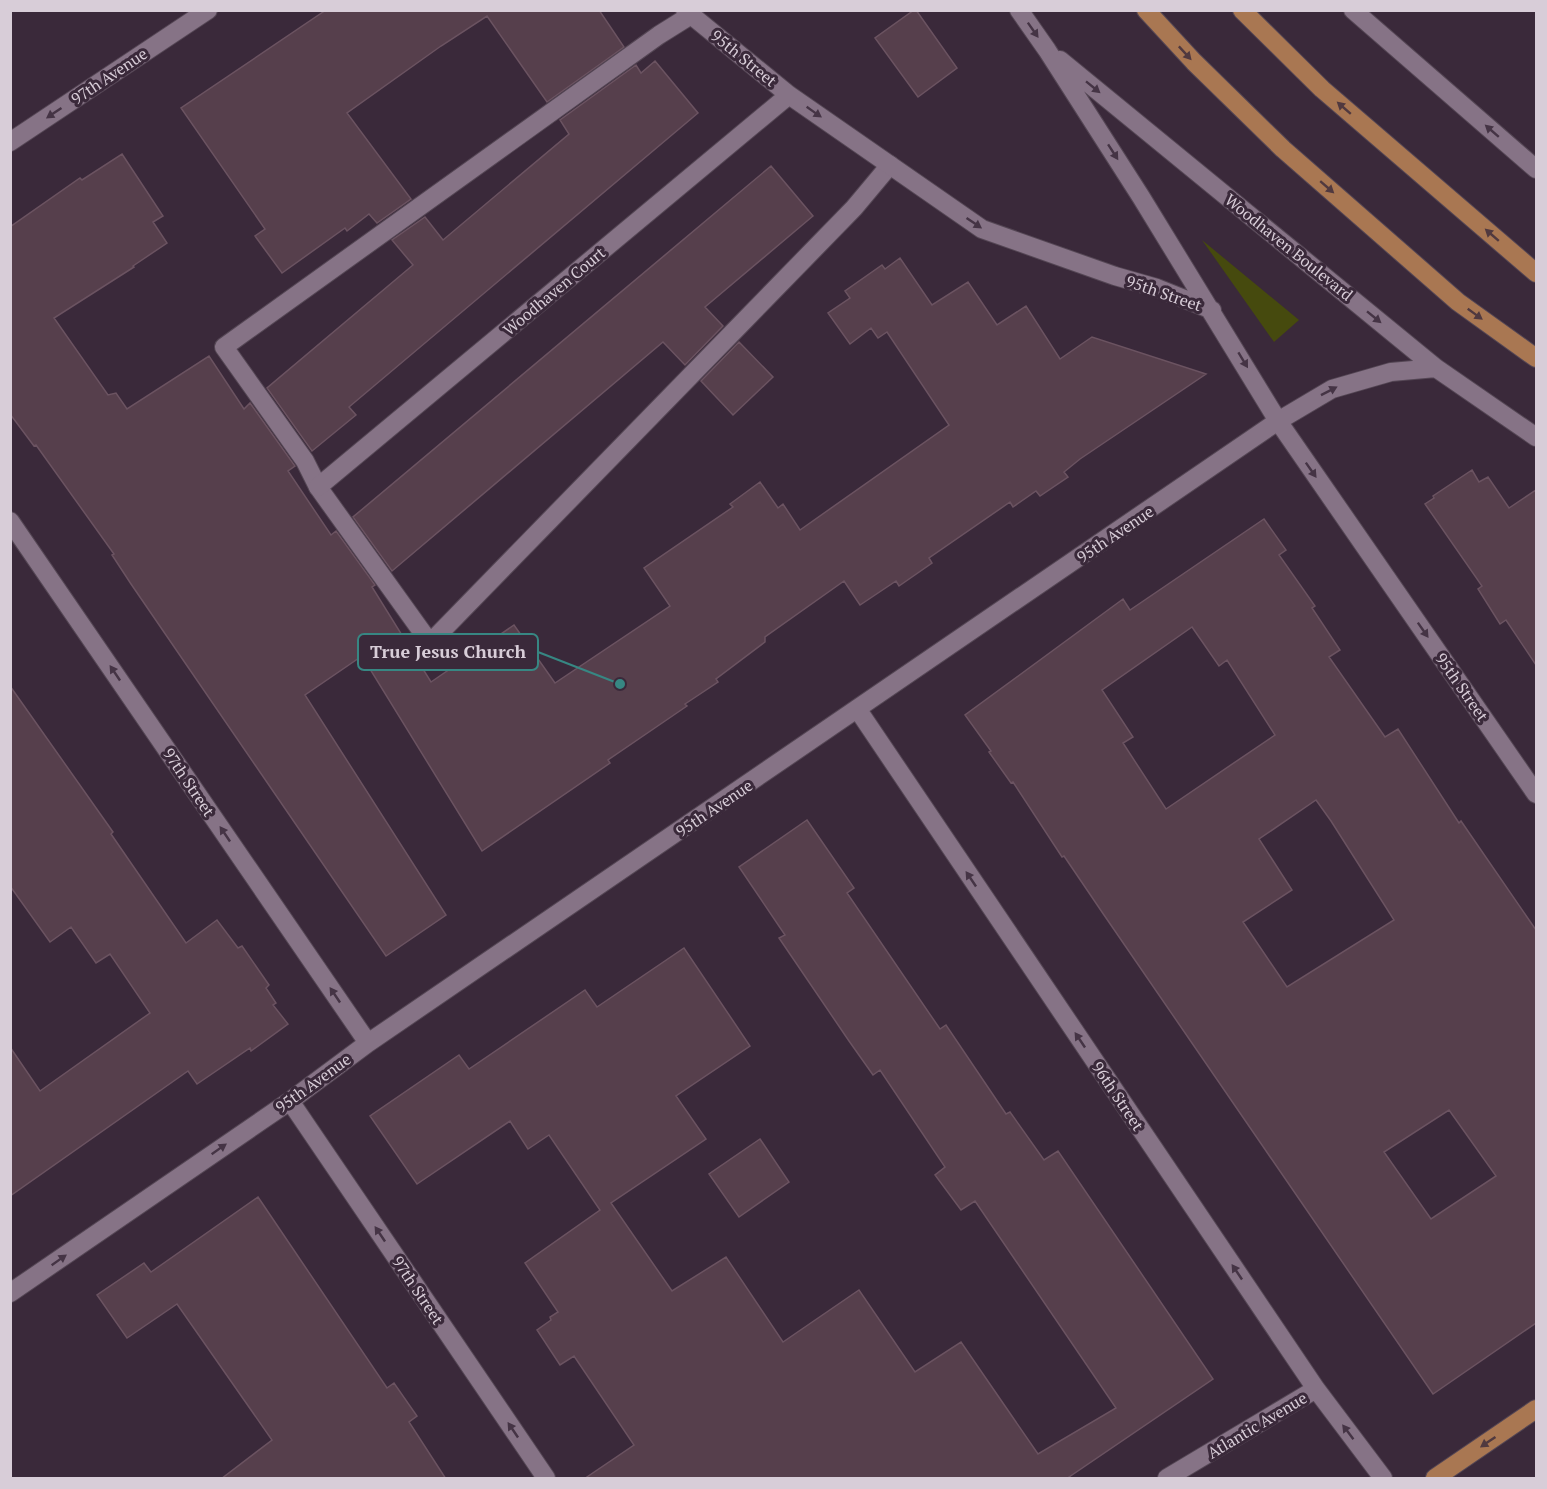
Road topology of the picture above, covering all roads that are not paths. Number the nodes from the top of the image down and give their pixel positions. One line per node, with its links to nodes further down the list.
1 (208, 10): 9 (street, 97th Avenue, one-way to 9)
2 (1019, 10): 7 (street, Woodhaven Boulevard, one-way to 7)
3 (1146, 10): 14 (main road, one-way to 14)
4 (1242, 10): 12 (main road, one-way to 4)
5 (1353, 10): 11 (street, one-way to 5)
6 (688, 13): 8 (street, 95th Street); 18 (street)
7 (1047, 50): 13 (street, Woodhaven Boulevard, one-way to 13); 15 (street, Woodhaven Boulevard, one-way to 15)
8 (789, 95): 10 (street, 95th Street, one-way to 10); 18 (street, Woodhaven Court)
9 (10, 142)
10 (890, 165): 13 (street, 95th Street, one-way to 13); 18 (street)
11 (1536, 169)
12 (1536, 273)
13 (1212, 310): 16 (street, 95th Street, one-way to 16)
14 (1536, 358)
15 (1436, 368): 16 (street, 95th Avenue, one-way to 15); 17 (street, Woodhaven Boulevard)
16 (1278, 421): 20 (street, 95th Avenue); 21 (street, 95th Street, one-way to 21)
17 (1536, 437)
18 (318, 487)
19 (10, 521): 22 (street, 97th Street, one-way to 19)
20 (858, 710): 22 (street, 95th Avenue); 25 (street, 96th Street, one-way to 20)
21 (1536, 794)
22 (368, 1043): 23 (street, 95th Avenue)
23 (290, 1101): 24 (street, 95th Avenue, one-way to 23); 27 (street, 97th Street, one-way to 23)
24 (10, 1293)
25 (1316, 1389): 28 (street, Atlantic Avenue); 29 (street, 96th Street, one-way to 25)
26 (1536, 1409): 30 (main road, one-way to 30)
27 (546, 1479)
28 (1167, 1479)
29 (1383, 1479)
30 (1435, 1479)

